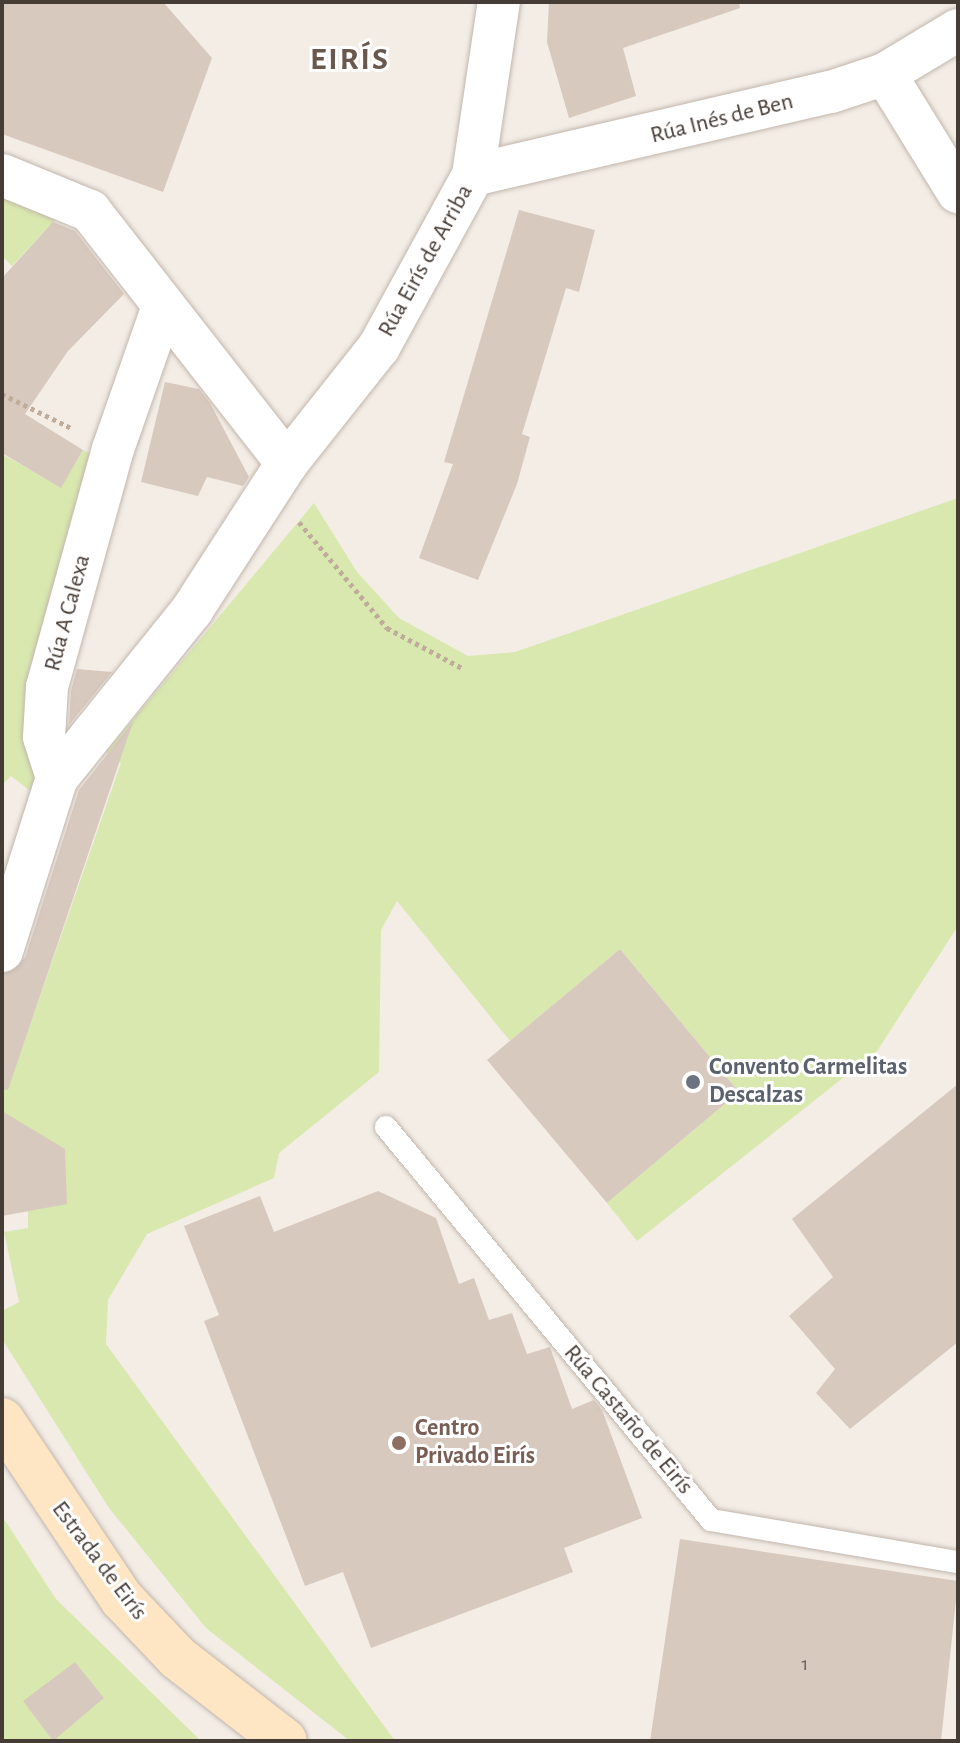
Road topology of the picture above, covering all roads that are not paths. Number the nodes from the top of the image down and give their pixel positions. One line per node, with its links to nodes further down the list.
1 (499, 2): 5 (street, Rúa Eirís de Arriba)
2 (958, 30): 3 (street, Rúa Inés de Ben)
3 (885, 74): 5 (street, Rúa Inés de Ben); 6 (street)
4 (2, 175): 7 (street)
5 (473, 175): 8 (street, Rúa Eirís de Arriba)
6 (958, 192)
7 (163, 306): 8 (street); 9 (street, Rúa A Calexa)
8 (280, 474): 9 (street, Rúa Eirís de Arriba)
9 (57, 778): 10 (street, Rúa Eirís de Arriba)
10 (2, 951)
11 (386, 1127): 13 (lane, Rúa Castaño de Eirís)
12 (3, 1425): 14 (street, Estrada de Eirís)
13 (958, 1562)
14 (285, 1741)

